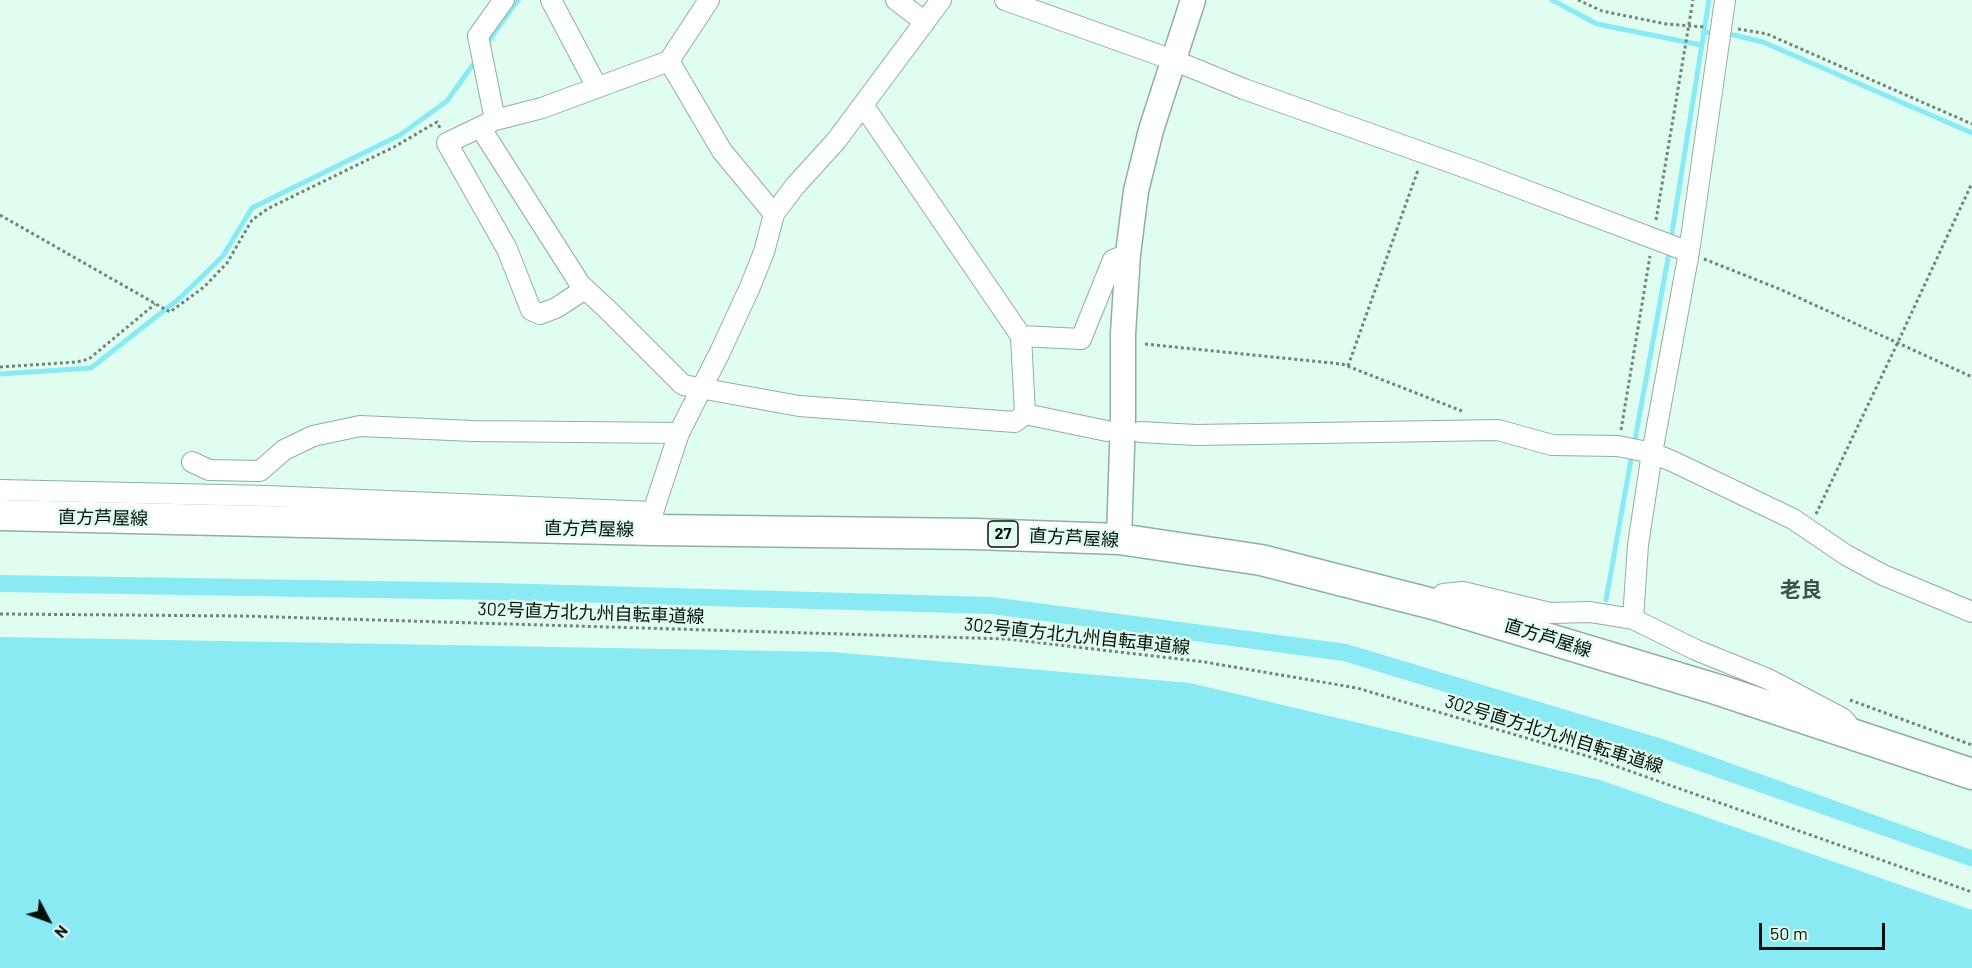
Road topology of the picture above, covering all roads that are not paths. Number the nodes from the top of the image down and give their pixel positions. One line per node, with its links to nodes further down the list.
1 (504, 0): 14 (street)
2 (551, 0): 12 (street)
3 (709, 0): 11 (street)
4 (896, 0): 9 (street)
5 (941, 0): 9 (street)
6 (1005, 0): 10 (street)
7 (1193, 0): 10 (street)
8 (1725, 0): 16 (street)
9 (925, 22): 13 (street)
10 (1173, 60): 16 (street); 17 (street)
11 (669, 62): 12 (street); 15 (street)
12 (597, 87): 14 (street)
13 (863, 105): 15 (street); 19 (street)
14 (488, 124): 18 (street); 18 (street)
15 (774, 214): 20 (street)
16 (1689, 252): 25 (street)
17 (1128, 254): 19 (street); 32 (street)
18 (585, 289): 20 (street)
19 (1021, 336): 21 (street)
20 (700, 389): 21 (street); 24 (street)
21 (1025, 414): 22 (street)
22 (1107, 431)
23 (1140, 432): 25 (street)
24 (679, 433): 27 (street); 31 (street)
25 (1652, 453): 34 (street); 35 (street)
26 (192, 462): 27 (street)
27 (260, 471): 29 (street)
28 (0, 490): 29 (street)
29 (243, 496): 31 (street)
30 (0, 515): 31 (main road, 直方芦屋線 / 27)
31 (654, 521): 32 (main road, 直方芦屋線 / 27)
32 (1119, 539): 33 (main road, 直方芦屋線 / 27)
33 (1433, 604): 35 (street); 36 (main road, 直方芦屋線 / 27)
34 (1972, 612)
35 (1633, 619): 36 (street)
36 (1859, 735): 37 (main road, 直方芦屋線 / 27)
37 (1972, 774)

